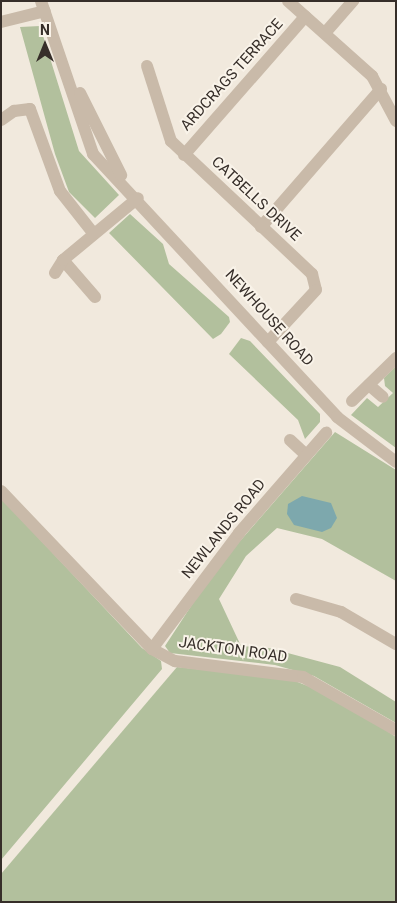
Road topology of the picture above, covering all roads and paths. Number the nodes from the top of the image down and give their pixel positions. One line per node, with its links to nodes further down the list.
1 (288, 1): 4 (street)
2 (352, 1): 6 (street)
3 (43, 6): 5 (street); 13 (street, NEWHOUSE ROAD)
4 (305, 17): 6 (street); 12 (street, ARDCRAGS TERRACE)
5 (1, 22)
6 (325, 33): 8 (street)
7 (148, 66): 12 (street, CATBELLS DRIVE)
8 (380, 89): 9 (street); 14 (street)
9 (393, 107): 11 (street)
10 (1, 120): 15 (street)
11 (396, 121)
12 (184, 155): 14 (street, CATBELLS DRIVE)
13 (138, 198): 15 (street); 19 (street, NEWHOUSE ROAD)
14 (261, 227): 19 (street, CATBELLS DRIVE)
15 (93, 233): 16 (street)
16 (63, 260): 17 (street); 18 (street)
17 (55, 273)
18 (95, 297)
19 (268, 342): 27 (street, NEWHOUSE ROAD)
20 (396, 358): 21 (street)
21 (369, 384): 22 (street); 23 (street)
22 (383, 397)
23 (352, 401)
24 (326, 433): 26 (street, NEWLANDS ROAD)
25 (290, 440): 26 (street)
26 (306, 455): 31 (street, NEWLANDS ROAD)
27 (396, 462)
28 (1, 491): 31 (street, JACKTON ROAD)
29 (296, 599): 30 (street)
30 (396, 644)
31 (152, 649): 32 (street, JACKTON ROAD)
32 (396, 730)

